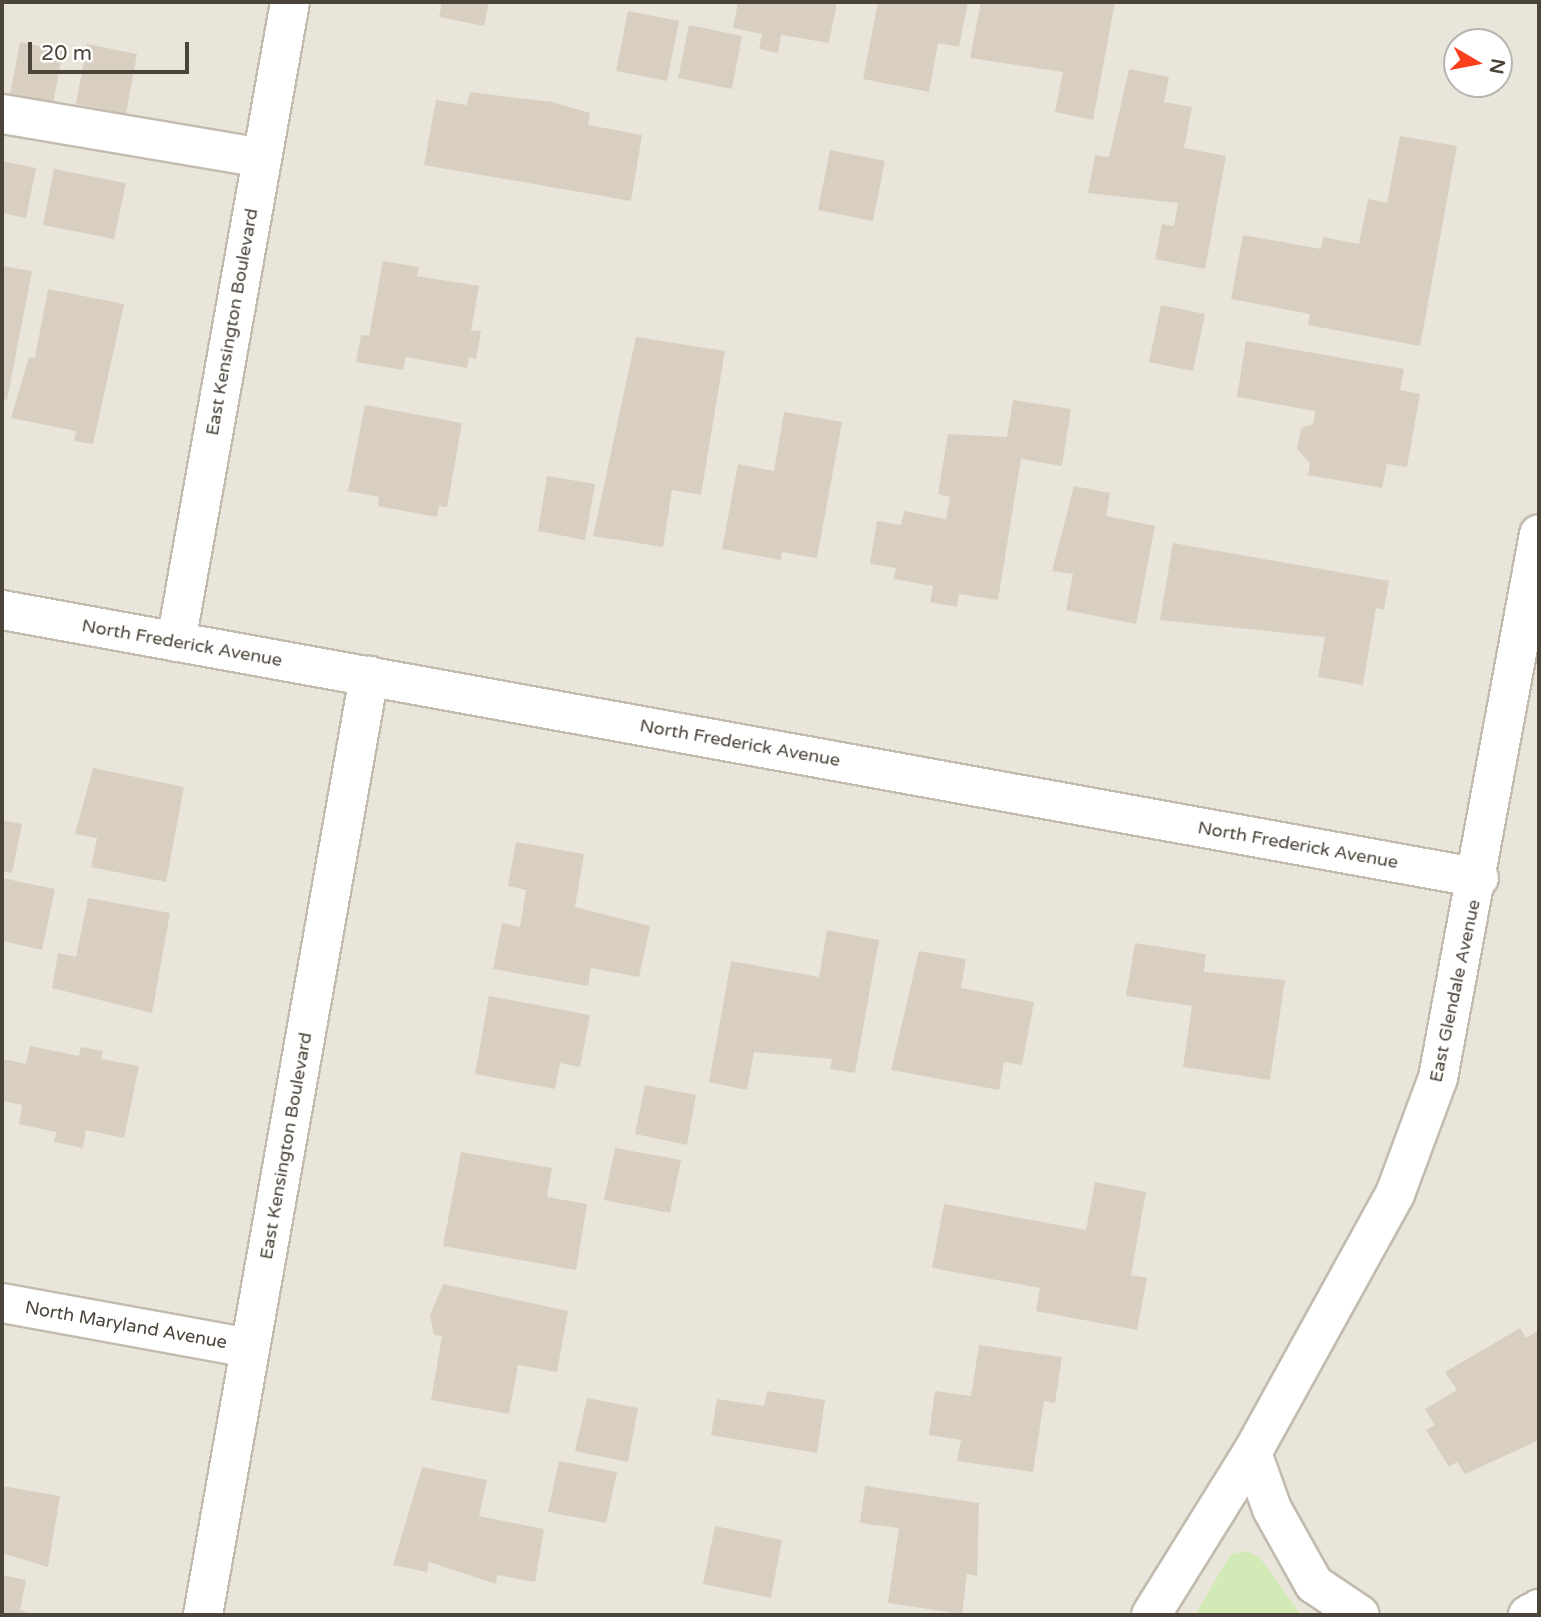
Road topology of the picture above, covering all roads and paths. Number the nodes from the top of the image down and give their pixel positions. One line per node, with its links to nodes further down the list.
1 (290, 2): 3 (street, East Kensington Boulevard)
2 (2, 114): 3 (street)
3 (261, 158): 6 (street, East Kensington Boulevard)
4 (1539, 534): 8 (street, East Glendale Avenue)
5 (2, 610): 6 (street, North Frederick Avenue)
6 (176, 642): 7 (street, North Frederick Avenue)
7 (369, 676): 8 (street, North Frederick Avenue); 10 (street, East Kensington Boulevard)
8 (1479, 878): 11 (street, East Glendale Avenue)
9 (2, 1303): 10 (street, North Maryland Avenue)
10 (250, 1348): 13 (street, East Kensington Boulevard)
11 (1252, 1453): 14 (street, East Glendale Avenue); 15 (street)
12 (1539, 1608): 16 (street)
13 (203, 1615)
14 (1151, 1615)
15 (1360, 1615)
16 (1528, 1615)

